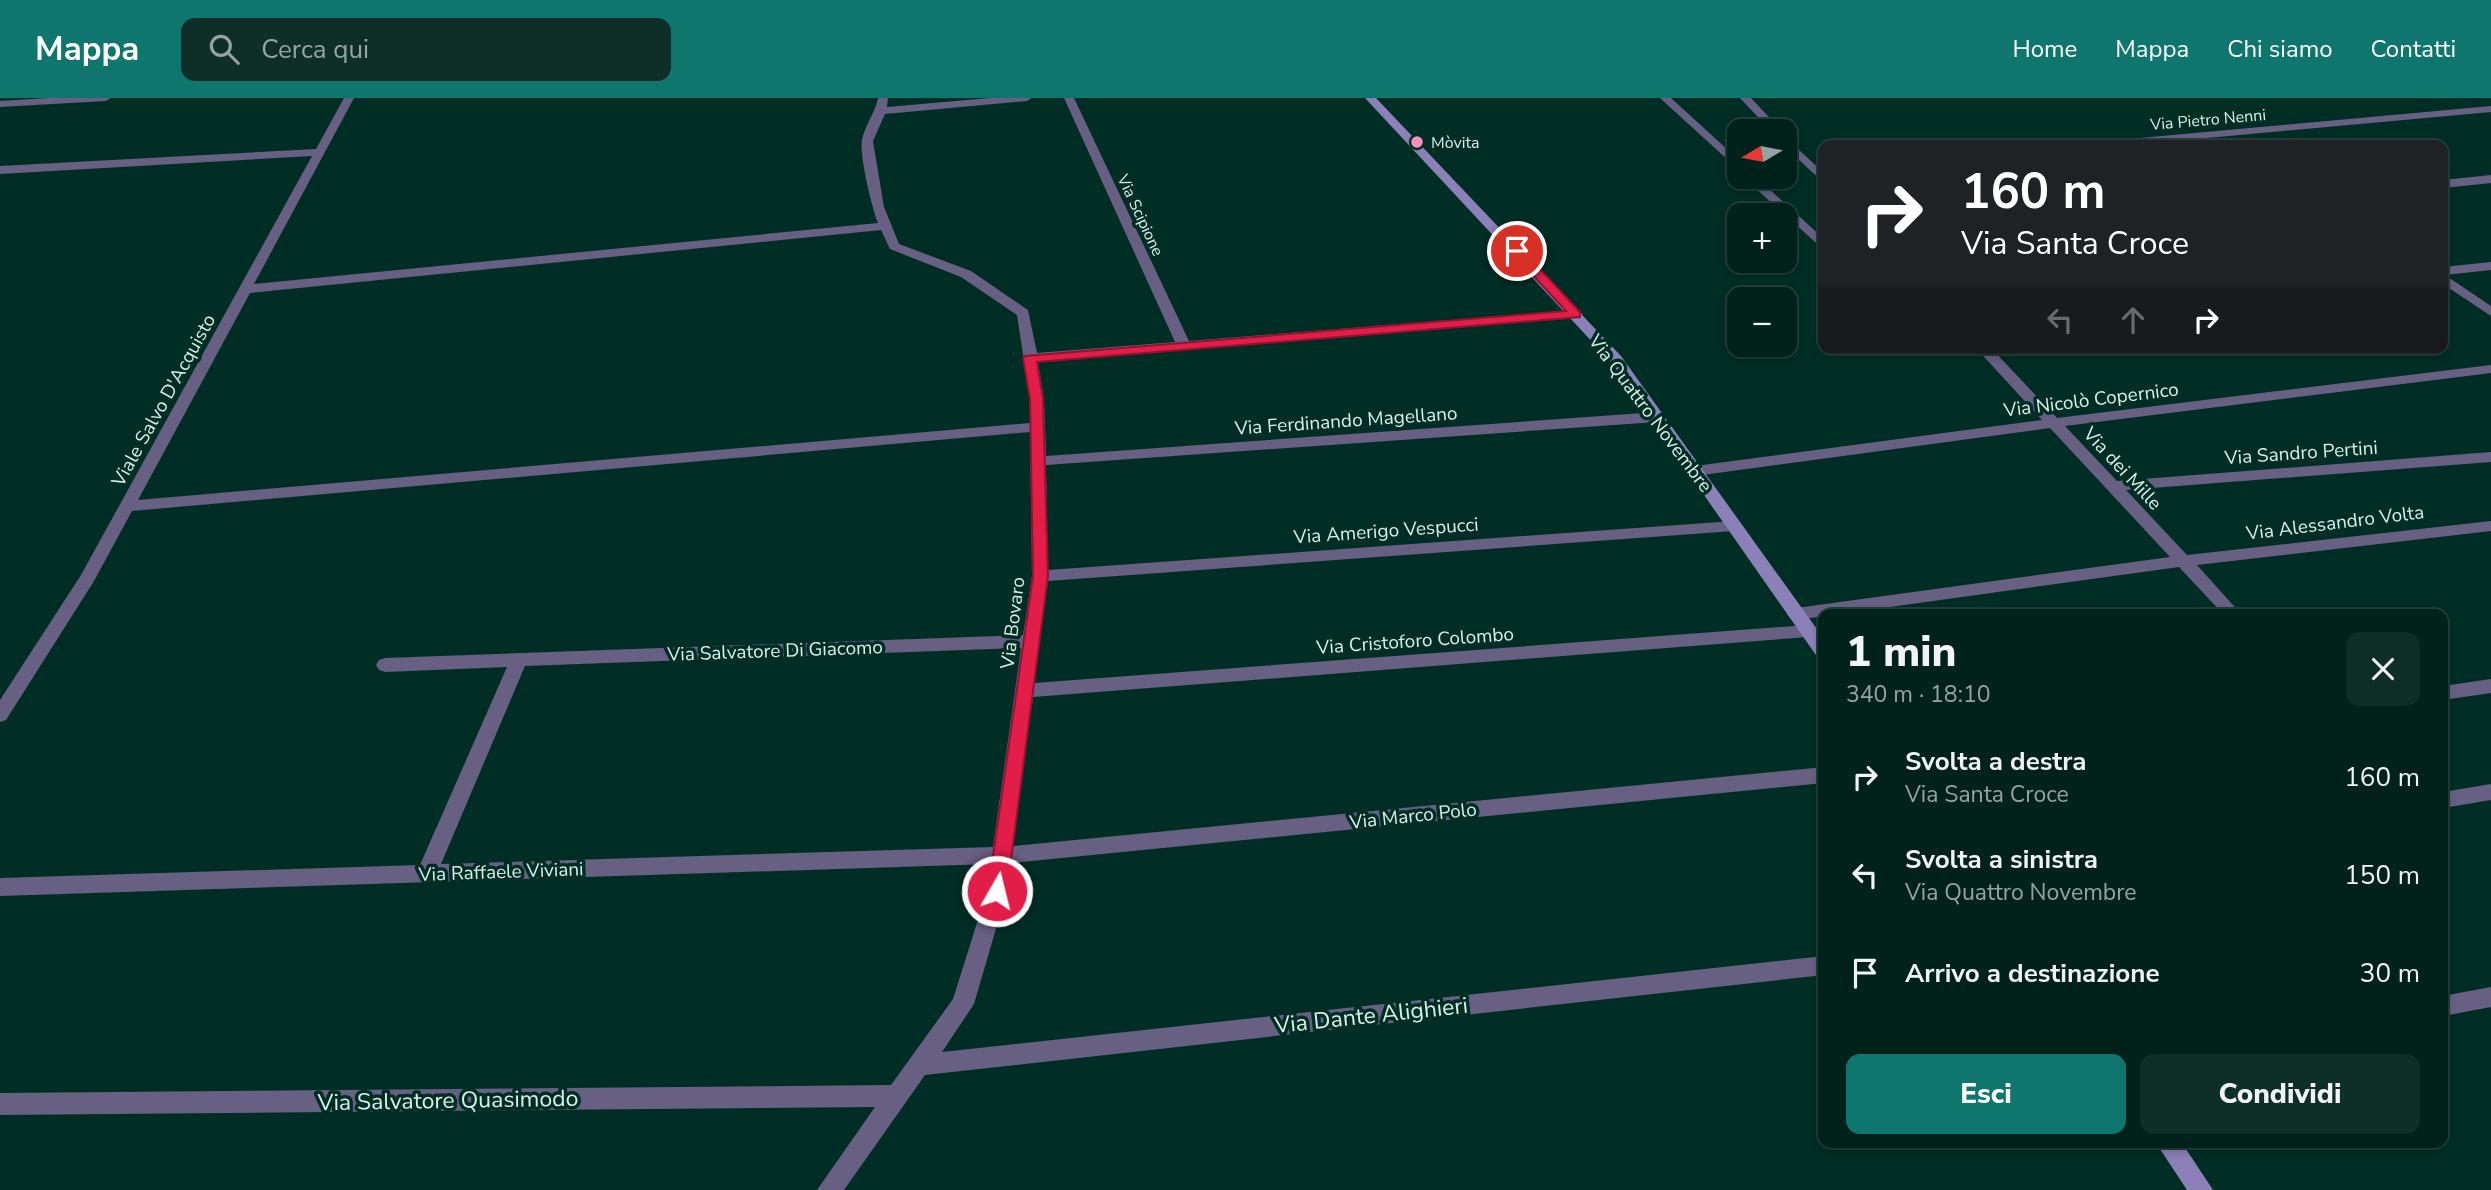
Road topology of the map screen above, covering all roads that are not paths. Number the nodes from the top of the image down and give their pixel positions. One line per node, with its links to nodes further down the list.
1 (106, 98): 8 (street)
2 (349, 98): 13 (street, Viale Salvo D'Acquisto)
3 (1027, 98): 9 (street)
4 (1069, 98): 29 (street, Via Scipione)
5 (1370, 98): 28 (street, Via Quattro Novembre)
6 (1665, 98): 15 (street)
7 (1745, 98): 11 (street)
8 (0, 104)
9 (882, 104): 21 (street, Via Bovaro)
10 (2491, 110): 12 (street, Via Pietro Nenni)
11 (1765, 119)
12 (2152, 140)
13 (321, 152): 16 (street); 26 (street, Viale Salvo D'Acquisto)
14 (1797, 152): 17 (street)
15 (1727, 155)
16 (0, 170)
17 (1818, 172)
18 (2491, 179): 19 (street)
19 (2448, 183)
20 (1762, 189): 22 (street)
21 (886, 226): 26 (street); 31 (street, Via Bovaro)
22 (1818, 240)
23 (2491, 266): 24 (street)
24 (2448, 270)
25 (2448, 282): 27 (street)
26 (245, 289): 40 (street, Viale Salvo D'Acquisto)
27 (2491, 312)
28 (1576, 314): 29 (street); 33 (street, Via Quattro Novembre)
29 (1184, 346): 31 (street)
30 (1989, 354): 34 (street, Via dei Mille)
31 (1030, 358): 35 (street, Via Bovaro)
32 (2491, 369): 34 (street, Via Nicolò Copernico)
33 (1657, 417): 37 (street, Via Ferdinando Magellano); 38 (street, Via Quattro Novembre)
34 (2055, 423): 38 (street, Via Nicolò Copernico); 39 (street, Via dei Mille)
35 (1037, 427): 37 (street, Via Bovaro); 40 (street)
36 (2491, 457): 39 (street, Via Sandro Pertini)
37 (1038, 461): 44 (street, Via Bovaro)
38 (1695, 471): 41 (street, Via Quattro Novembre)
39 (2113, 486): 43 (street, Via dei Mille)
40 (127, 506): 57 (street, Viale Salvo D'Acquisto)
41 (1734, 526): 44 (street, Via Amerigo Vespucci); 48 (street, Via Quattro Novembre)
42 (2491, 526): 43 (street, Via Alessandro Volta)
43 (2184, 561): 45 (street, Via Alessandro Volta); 46 (street, Via dei Mille)
44 (1040, 576): 50 (street, Via Bovaro)
45 (1833, 609)
46 (2228, 609)
47 (1818, 611): 48 (street, Via Alessandro Volta)
48 (1796, 614): 49 (street, Via Quattro Novembre)
49 (1808, 631): 51 (street, Via Quattro Novembre); 55 (street, Via Cristoforo Colombo)
50 (1031, 641): 52 (street, Via Salvatore Di Giacomo); 55 (street, Via Bovaro)
51 (1818, 645)
52 (519, 660): 53 (street, Via Salvatore Di Giacomo); 62 (street)
53 (385, 665)
54 (2491, 686): 56 (street)
55 (1025, 691): 61 (street, Via Bovaro)
56 (2448, 692)
57 (0, 715)
58 (1818, 776): 61 (street, Via Marco Polo)
59 (2491, 792): 60 (street)
60 (2448, 799)
61 (1003, 855): 62 (street, Via Raffaele Viviani); 67 (street, Via Bovaro)
62 (427, 873): 63 (street, Via Raffaele Viviani)
63 (0, 887)
64 (1818, 966): 67 (street, Via Dante Alighieri)
65 (2491, 997): 66 (street)
66 (2448, 1005)
67 (919, 1066): 68 (street, Via Bovaro)
68 (897, 1096): 69 (street, Via Salvatore Quasimodo); 71 (street, Via Bovaro)
69 (0, 1104)
70 (2172, 1148): 72 (street)
71 (829, 1190)
72 (2202, 1190)

